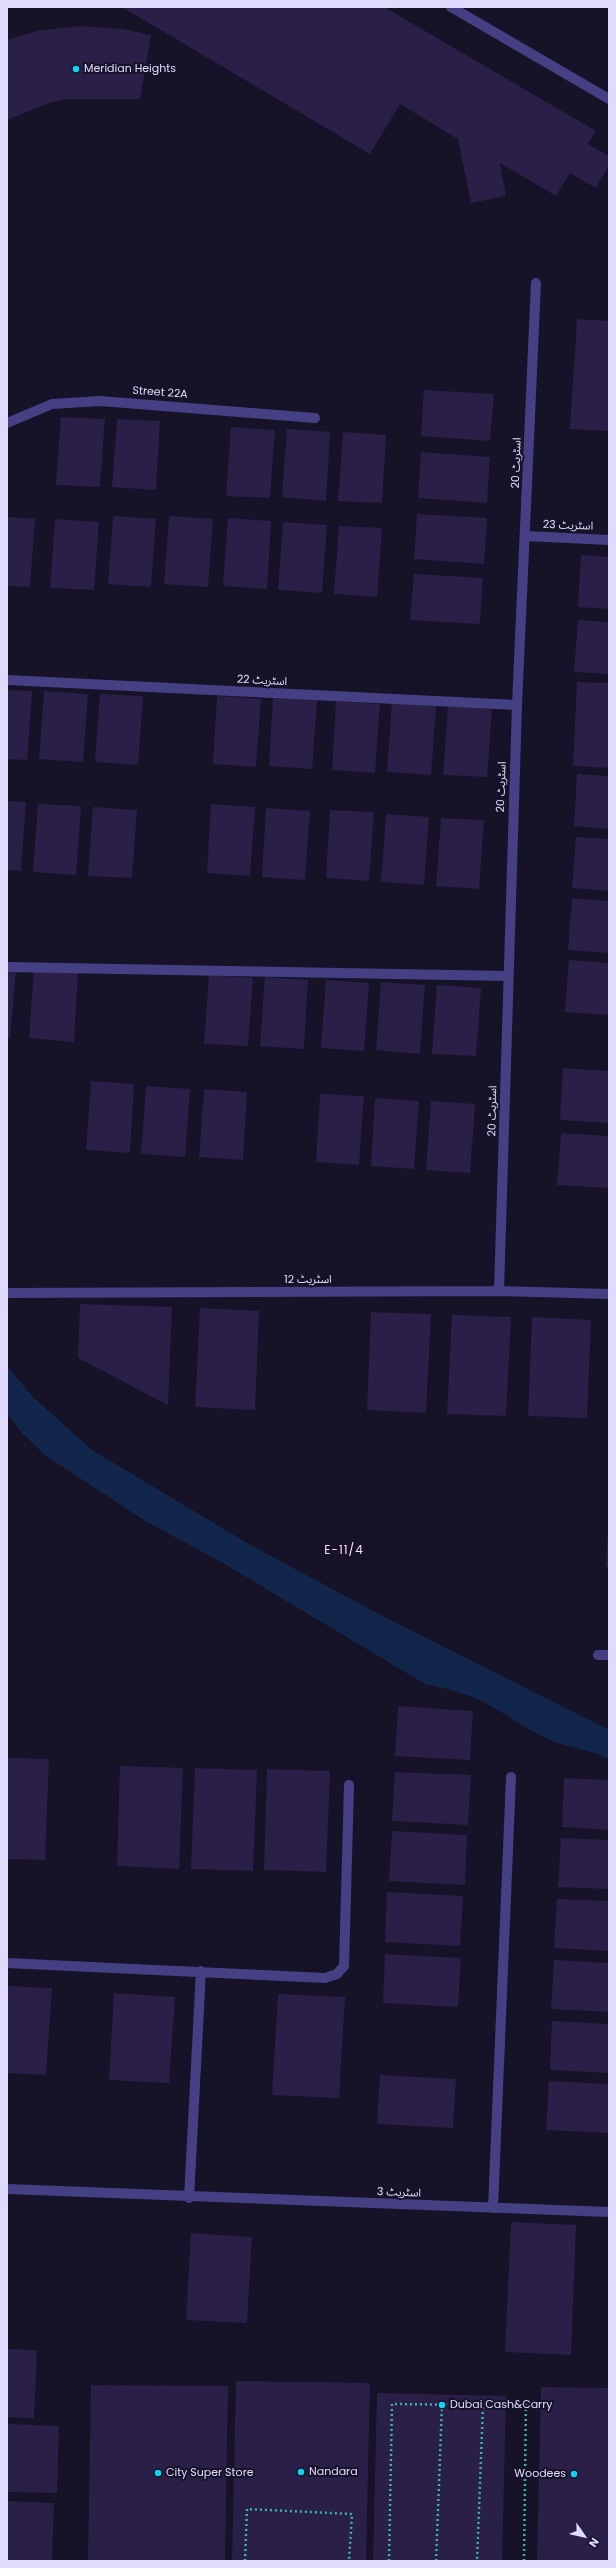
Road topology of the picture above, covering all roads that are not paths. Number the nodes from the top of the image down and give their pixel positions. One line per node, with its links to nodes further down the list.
1 (450, 7): 2 (street)
2 (609, 99)
3 (536, 283): 6 (street, اسٹریٹ 20)
4 (315, 418): 5 (street, Street 22A)
5 (7, 423)
6 (526, 536): 7 (street, اسٹریٹ 23); 9 (street, اسٹریٹ 20)
7 (609, 540)
8 (7, 680): 9 (street, اسٹریٹ 22)
9 (517, 705): 11 (street, اسٹریٹ 20)
10 (7, 967): 11 (street)
11 (507, 976): 12 (street, اسٹریٹ 20)
12 (500, 1291): 13 (street, اسٹریٹ 12); 14 (street, اسٹریٹ 12)
13 (7, 1293)
14 (609, 1294)
15 (598, 1655): 16 (street)
16 (609, 1655)
17 (510, 1777): 23 (street)
18 (348, 1785): 20 (street)
19 (7, 1963): 20 (street)
20 (201, 1971): 22 (street)
21 (7, 2189): 22 (street, اسٹریٹ 3)
22 (189, 2198): 23 (street, اسٹریٹ 3)
23 (493, 2208): 24 (street, اسٹریٹ 3)
24 (609, 2212)

